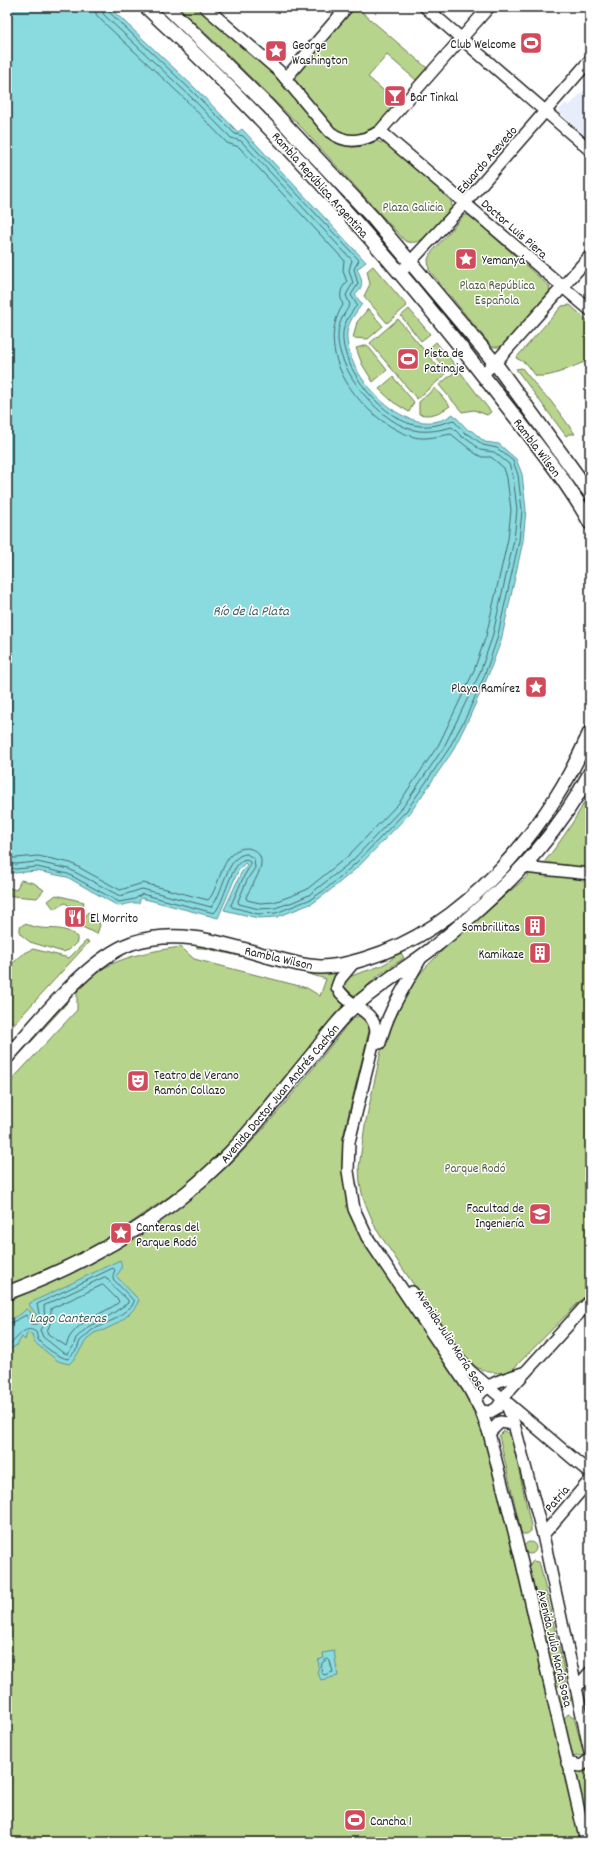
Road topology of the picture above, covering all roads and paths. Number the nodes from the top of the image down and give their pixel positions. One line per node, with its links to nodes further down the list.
1 (146, 7): 16 (main road, Rambla República Argentina)
2 (166, 7): 15 (main road, Rambla República Argentina)
3 (205, 7): 9 (street)
4 (347, 7): 9 (street)
5 (425, 7): 7 (street)
6 (489, 7): 7 (street)
7 (461, 38): 10 (street); 11 (street)
8 (590, 60): 10 (street, Eduardo Acevedo)
9 (286, 78): 11 (street)
10 (545, 111): 12 (street); 13 (street, Eduardo Acevedo)
11 (380, 131): 13 (street, Doctor Luis Piera)
12 (590, 150)
13 (465, 203): 15 (street, Eduardo Acevedo); 17 (street, Doctor Luis Piera)
14 (590, 256): 17 (street)
15 (411, 262): 16 (street, Eduardo Acevedo); 19 (main road, Rambla República Argentina)
16 (400, 273): 20 (main road, Rambla República Argentina)
17 (563, 287): 18 (street, Doctor Luis Piera); 19 (street)
18 (590, 310)
19 (496, 363): 20 (street); 21 (main road, Rambla Wilson)
20 (482, 374): 22 (main road, Rambla Wilson)
21 (590, 493)
22 (590, 523)
23 (590, 732): 28 (main road, Rambla Wilson)
24 (590, 774): 25 (main road)
25 (524, 867): 26 (street); 27 (main road)
26 (590, 874)
27 (423, 956): 29 (main road, Avenida Doctor Juan Andrés Cachón); 34 (street, Avenida Julio María Sosa)
28 (355, 961): 29 (street, Avenida Julio María Sosa); 30 (main road, Rambla Wilson)
29 (356, 1006): 31 (main road, Avenida Doctor Juan Andrés Cachón); 36 (street, Avenida Julio María Sosa)
30 (7, 1056)
31 (7, 1293)
32 (589, 1303): 33 (street)
33 (526, 1372): 34 (street); 35 (street)
34 (488, 1386): 35 (street, Avenida Julio María Sosa); 36 (street)
35 (504, 1398): 37 (street); 38 (street, Avenida Julio María Sosa); 40 (street)
36 (475, 1401): 37 (street, Avenida Julio María Sosa)
37 (481, 1411): 39 (street, Avenida Julio María Sosa)
38 (514, 1424): 39 (street); 42 (street, Avenida Julio María Sosa)
39 (489, 1433): 47 (street, Avenida Julio María Sosa)
40 (590, 1473)
41 (590, 1480): 42 (street, Patria)
42 (543, 1535): 44 (street, Avenida Julio María Sosa)
43 (590, 1672): 44 (street)
44 (577, 1687): 45 (street, Avenida Julio María Sosa)
45 (590, 1752)
46 (590, 1759): 47 (street)
47 (567, 1763): 48 (street, Avenida Julio María Sosa)
48 (586, 1842)

